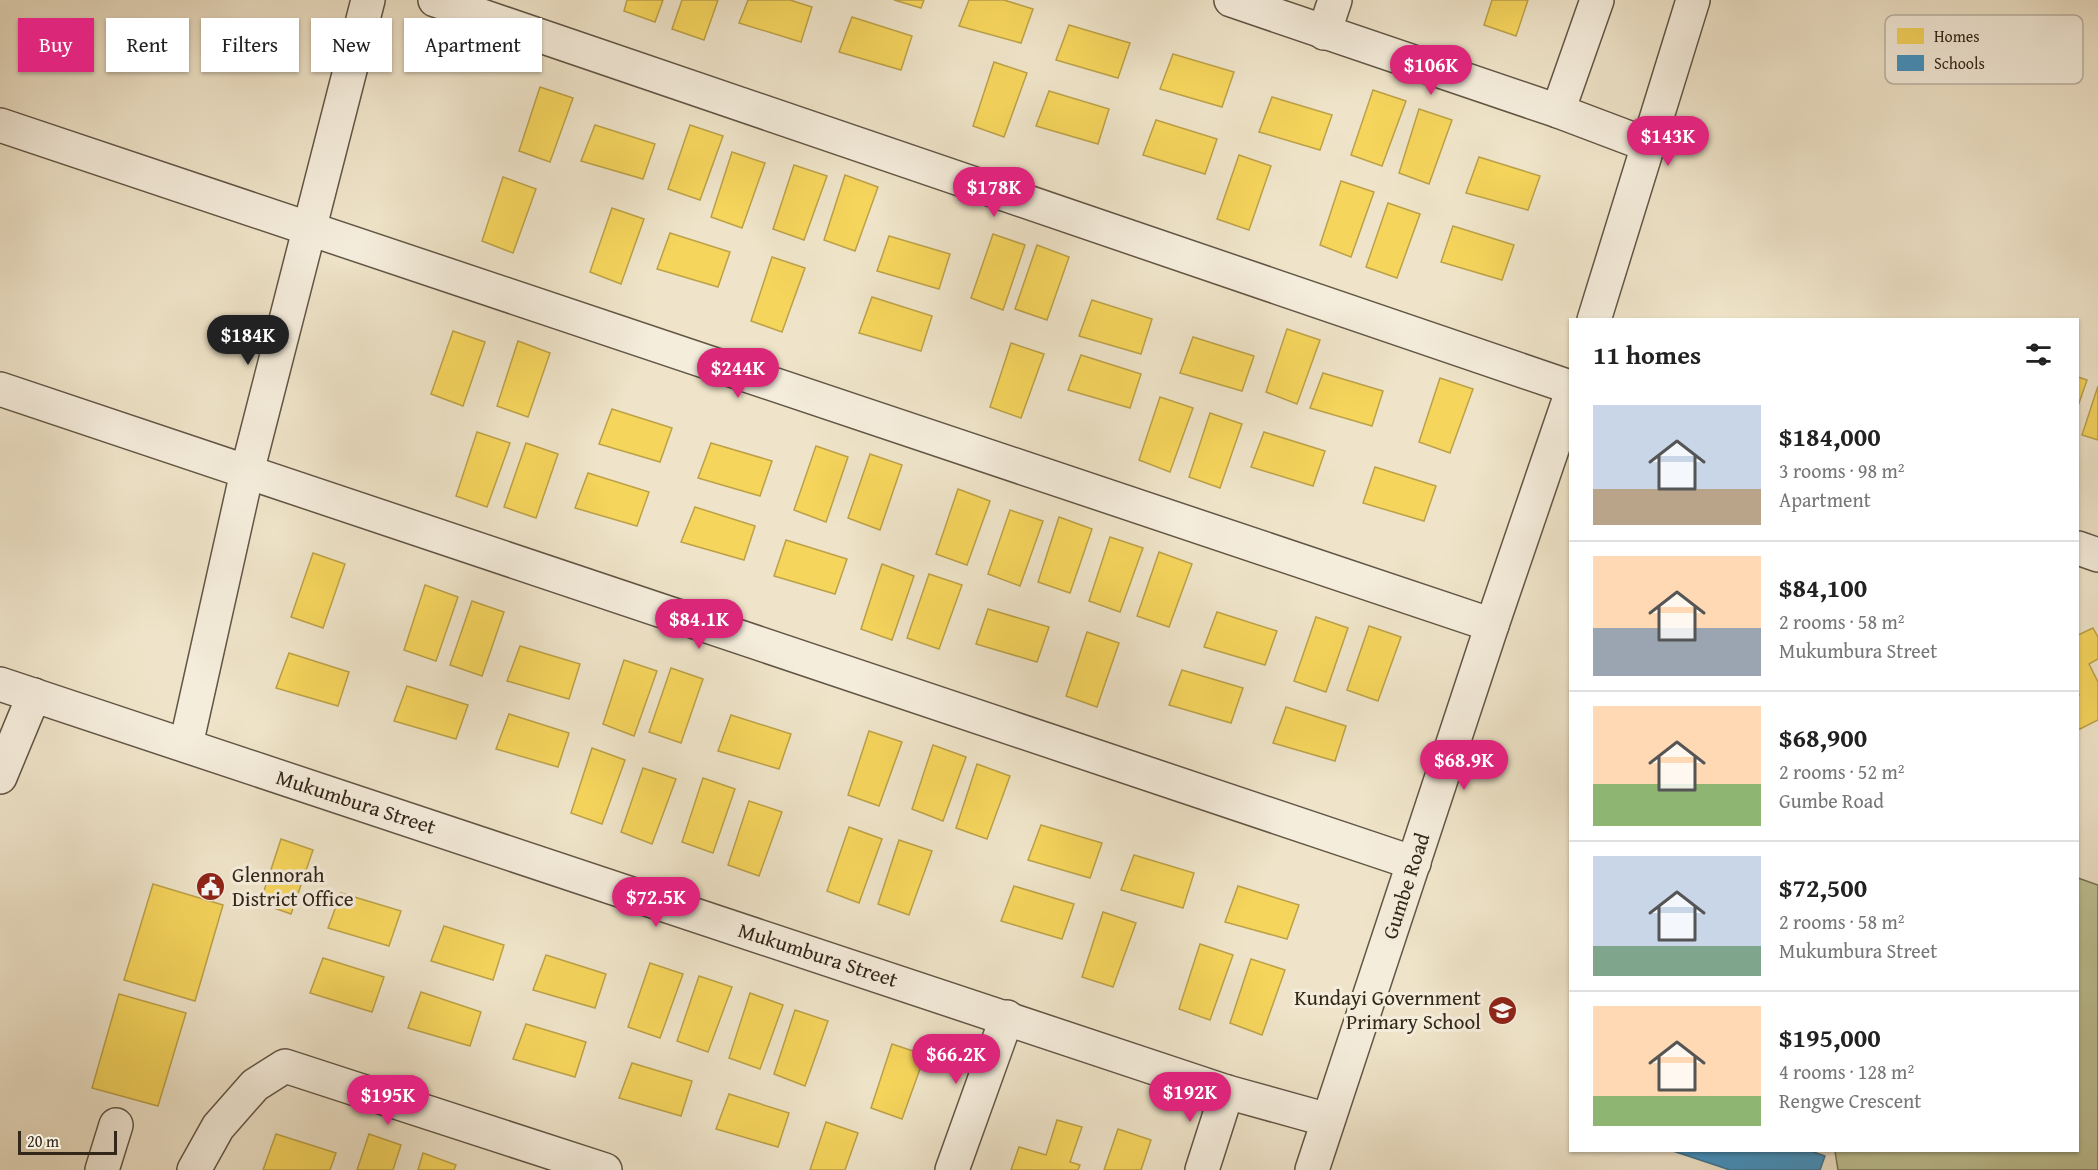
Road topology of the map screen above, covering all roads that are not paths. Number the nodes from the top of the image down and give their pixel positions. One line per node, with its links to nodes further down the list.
1 (368, 0): 11 (street)
2 (435, 0): 13 (street)
3 (1231, 0): 7 (street)
4 (1335, 0): 7 (street)
5 (1597, 0): 8 (street)
6 (1693, 0): 10 (street)
7 (1324, 33): 8 (street)
8 (1558, 111): 10 (street)
9 (0, 125): 11 (street)
10 (1648, 145): 12 (street)
11 (311, 228): 16 (street); 19 (street)
12 (1595, 318)
13 (1569, 387)
14 (0, 389): 16 (street)
15 (1569, 400): 19 (street, Gumbe Road)
16 (247, 472): 22 (street); 24 (street)
17 (2079, 548): 18 (street)
18 (2098, 555)
19 (1492, 626): 24 (street, Gumbe Road)
20 (0, 684): 21 (street, Mukumbura Street)
21 (34, 695): 22 (street, Mukumbura Street); 23 (street)
22 (186, 745): 25 (street, Mukumbura Street)
23 (0, 777)
24 (1414, 862): 27 (street, Gumbe Road)
25 (1007, 1017): 26 (street, Mukumbura Street); 32 (street)
26 (1227, 1092): 27 (street, Mukumbura Street); 33 (street)
27 (1328, 1120): 34 (street, Gumbe Road)
28 (116, 1125): 29 (street)
29 (102, 1170)
30 (194, 1170): 31 (street)
31 (605, 1170)
32 (952, 1170)
33 (1202, 1170)
34 (1312, 1170)

